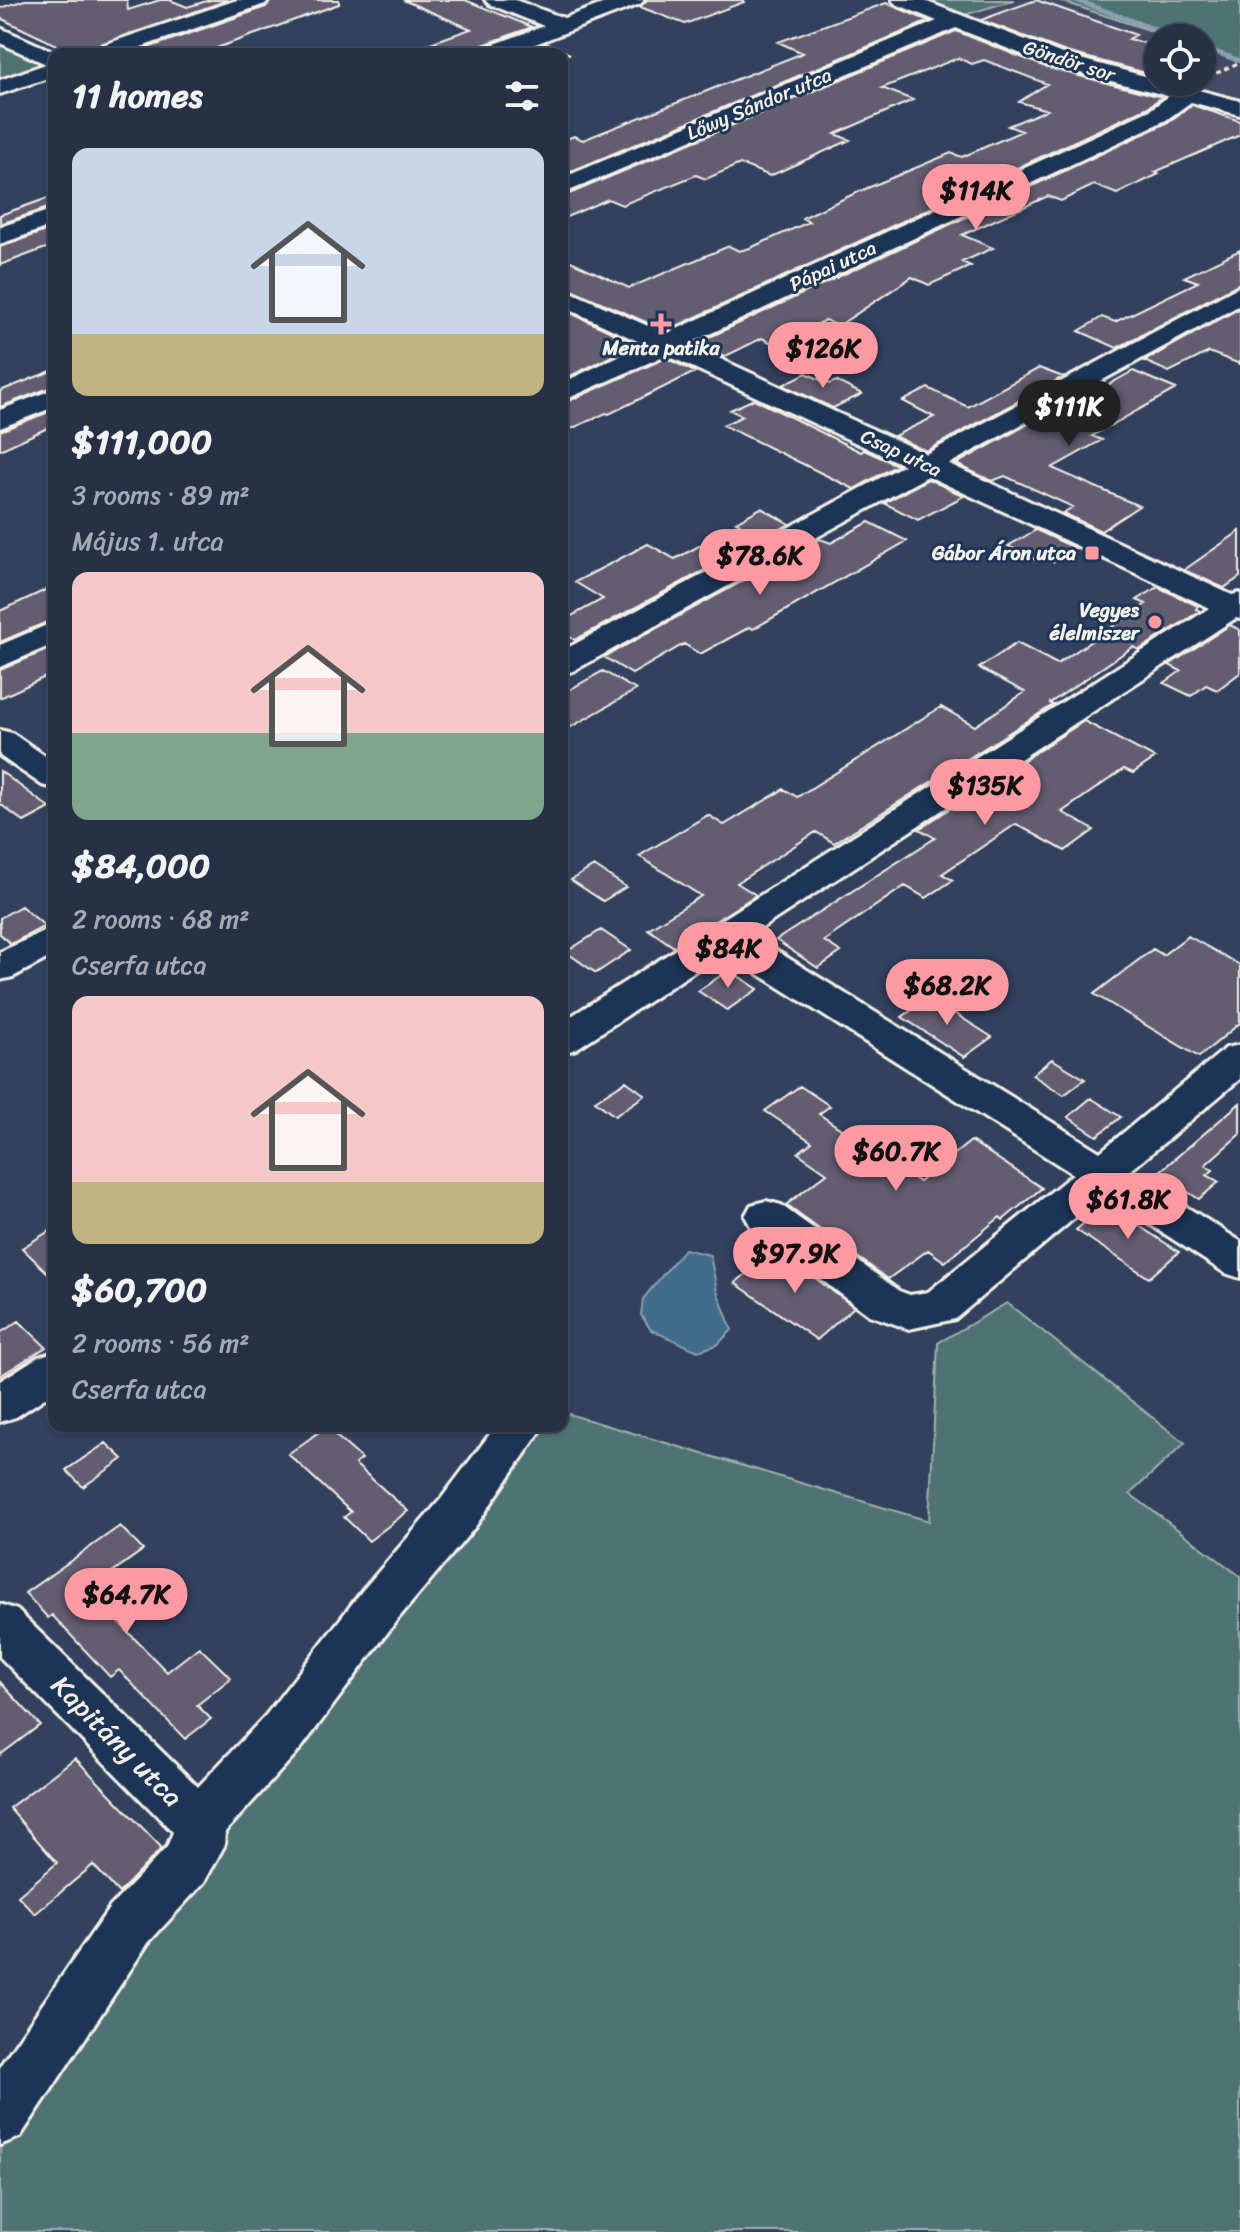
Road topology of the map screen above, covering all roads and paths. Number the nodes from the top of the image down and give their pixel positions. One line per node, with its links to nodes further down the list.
1 (258, 0): 8 (street)
2 (496, 0): 6 (street)
3 (633, 0): 6 (street)
4 (903, 0): 5 (street, Göndör sor)
5 (955, 21): 14 (street, Göndör sor); 19 (street, Lőwy Sándor utca)
6 (564, 26): 9 (street)
7 (0, 35): 10 (street)
8 (117, 48)
9 (505, 48)
10 (48, 57)
11 (1240, 62): 13 (path)
12 (48, 71): 15 (street)
13 (1216, 74)
14 (1144, 83)
15 (0, 87)
16 (1185, 96): 24 (street, Pápai utca)
17 (1195, 96): 18 (street, Göndör sor)
18 (1240, 108)
19 (568, 184)
20 (48, 218): 21 (street)
21 (0, 236)
22 (1240, 294): 28 (street)
23 (568, 299): 24 (street, Csap utca)
24 (666, 344): 25 (street, Pápai utca); 28 (street, Csap utca)
25 (568, 390)
26 (48, 400): 27 (street)
27 (0, 420)
28 (927, 466): 29 (street, Csap utca); 32 (street)
29 (1238, 606): 35 (street)
30 (48, 635): 31 (street)
31 (0, 657)
32 (568, 661)
33 (0, 740): 34 (street)
34 (48, 774)
35 (725, 936): 38 (street); 40 (street)
36 (48, 942): 37 (street)
37 (0, 968)
38 (568, 1036)
39 (1240, 1058): 40 (street)
40 (1101, 1174): 41 (street); 42 (street)
41 (766, 1216)
42 (1240, 1262)
43 (48, 1373): 44 (street)
44 (0, 1404)
45 (517, 1432): 47 (street)
46 (0, 1625): 47 (street, Kapitány utca)
47 (199, 1823): 48 (street)
48 (0, 2117)

